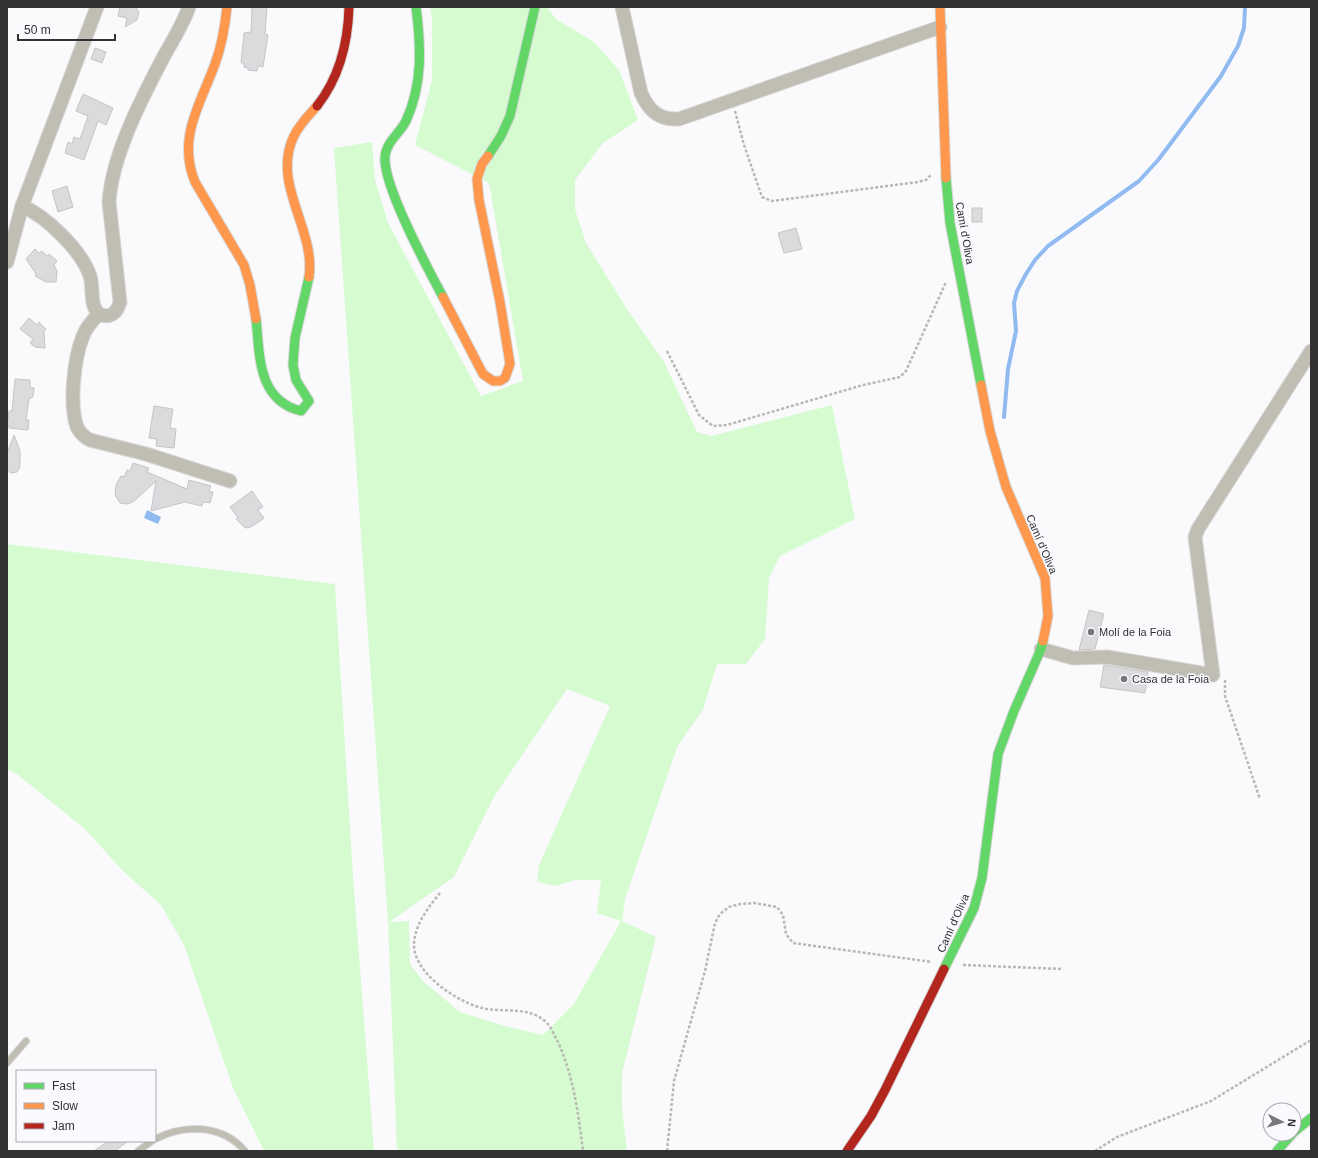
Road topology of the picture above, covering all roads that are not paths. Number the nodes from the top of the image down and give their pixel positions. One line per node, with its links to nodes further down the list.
1 (97, 7): 10 (street)
2 (189, 7): 12 (street)
3 (227, 7): 4 (main road)
4 (349, 7)
5 (416, 7): 6 (main road)
6 (535, 7)
7 (622, 7): 9 (street)
8 (940, 7): 9 (main road, Camí d’Oliva)
9 (940, 27): 15 (main road, Camí d’Oliva)
10 (22, 206): 11 (street); 12 (street)
11 (7, 262)
12 (99, 314): 14 (street)
13 (1311, 351): 15 (street)
14 (230, 480)
15 (1041, 649): 25 (main road, Camí d’Oliva)
16 (26, 1041): 17 (lane)
17 (7, 1063)
18 (1311, 1118): 19 (main road)
19 (1302, 1125)
20 (156, 1139): 24 (lane)
21 (151, 1142): 23 (lane)
22 (1285, 1142): 26 (main road)
23 (138, 1151)
24 (245, 1151)
25 (847, 1151)
26 (1277, 1151)

